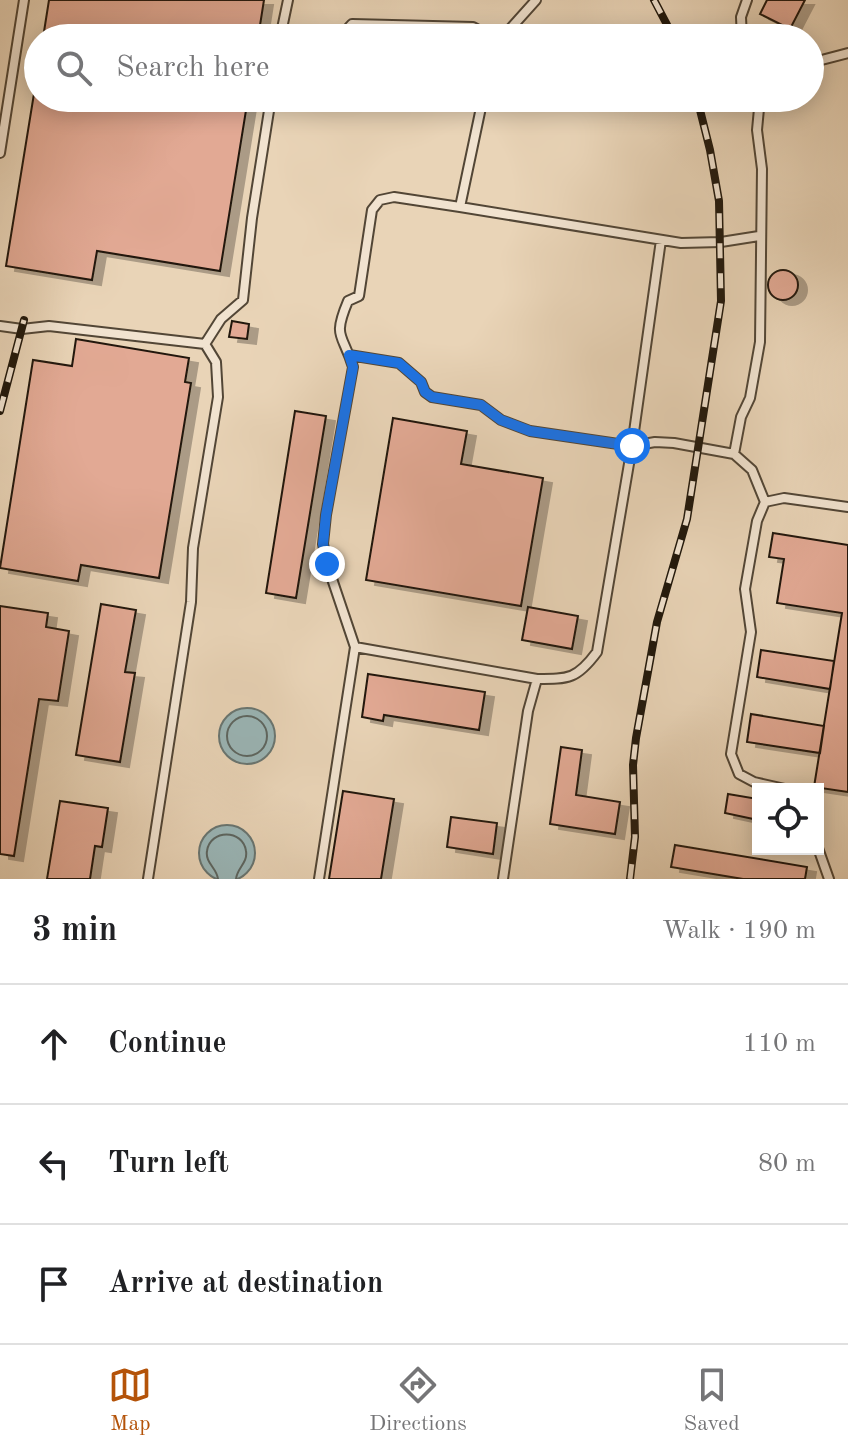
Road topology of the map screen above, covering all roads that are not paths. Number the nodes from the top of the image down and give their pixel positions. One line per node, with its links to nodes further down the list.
1 (24, 0): 15 (lane)
2 (288, 0): 5 (lane)
3 (536, 0): 8 (lane)
4 (747, 0): 9 (lane)
5 (283, 24)
6 (352, 24): 7 (lane)
7 (399, 24)
8 (514, 24)
9 (741, 24)
10 (848, 53): 11 (lane)
11 (824, 59)
12 (269, 112): 20 (lane)
13 (480, 112): 16 (lane)
14 (759, 112): 17 (lane)
15 (0, 153)
16 (460, 207): 18 (lane); 21 (lane)
17 (759, 236): 18 (lane); 23 (lane)
18 (661, 240): 22 (lane)
19 (0, 326): 20 (lane)
20 (205, 344): 30 (lane)
21 (349, 355): 22 (lane); 26 (lane)
22 (632, 446): 23 (lane); 27 (lane)
23 (734, 454): 24 (lane)
24 (765, 502): 25 (lane); 28 (lane)
25 (848, 507)
26 (355, 647): 27 (lane); 31 (lane)
27 (537, 679): 32 (lane)
28 (758, 783)
29 (820, 855): 33 (lane)
30 (148, 879)
31 (319, 879)
32 (503, 879)
33 (829, 879)

